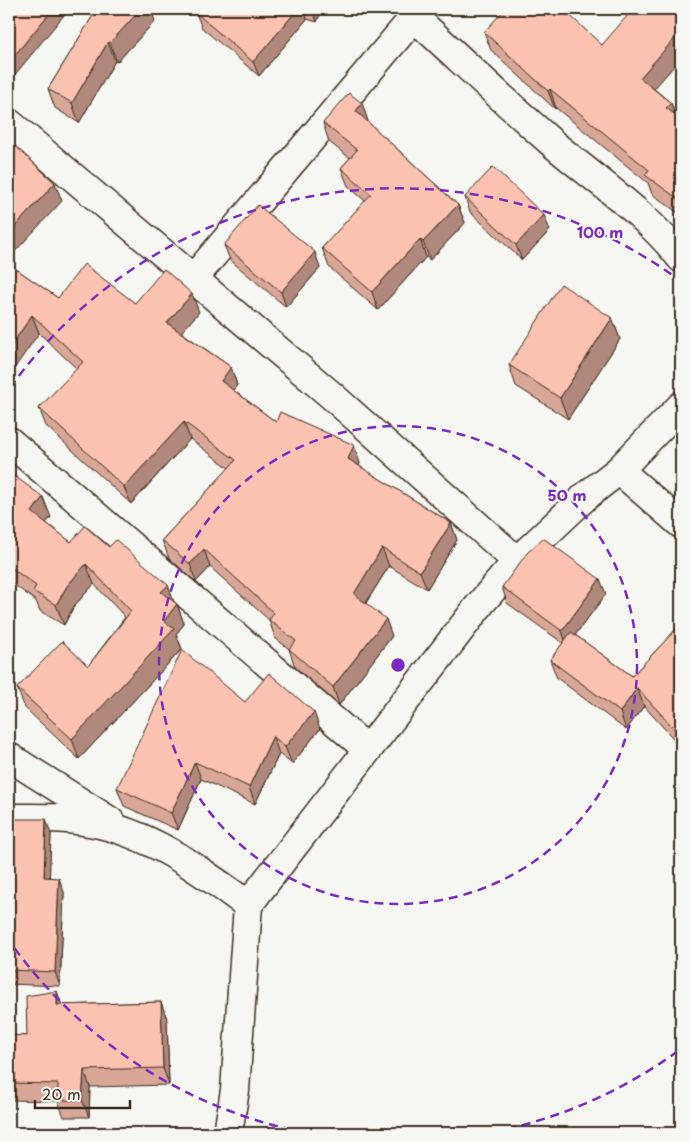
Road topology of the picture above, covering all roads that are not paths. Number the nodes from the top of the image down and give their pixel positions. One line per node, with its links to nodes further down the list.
1 (417, 12): 3 (street); 4 (street)
2 (9, 123): 4 (street)
3 (681, 258)
4 (192, 279): 9 (street)
5 (681, 406): 7 (street)
6 (9, 441): 10 (street)
7 (618, 470): 8 (street); 9 (street)
8 (681, 524)
9 (517, 561): 10 (street)
10 (367, 749): 14 (street)
11 (9, 757): 13 (street)
12 (9, 818): 13 (street)
13 (132, 835): 14 (street)
14 (248, 905): 15 (street)
15 (228, 1133)

